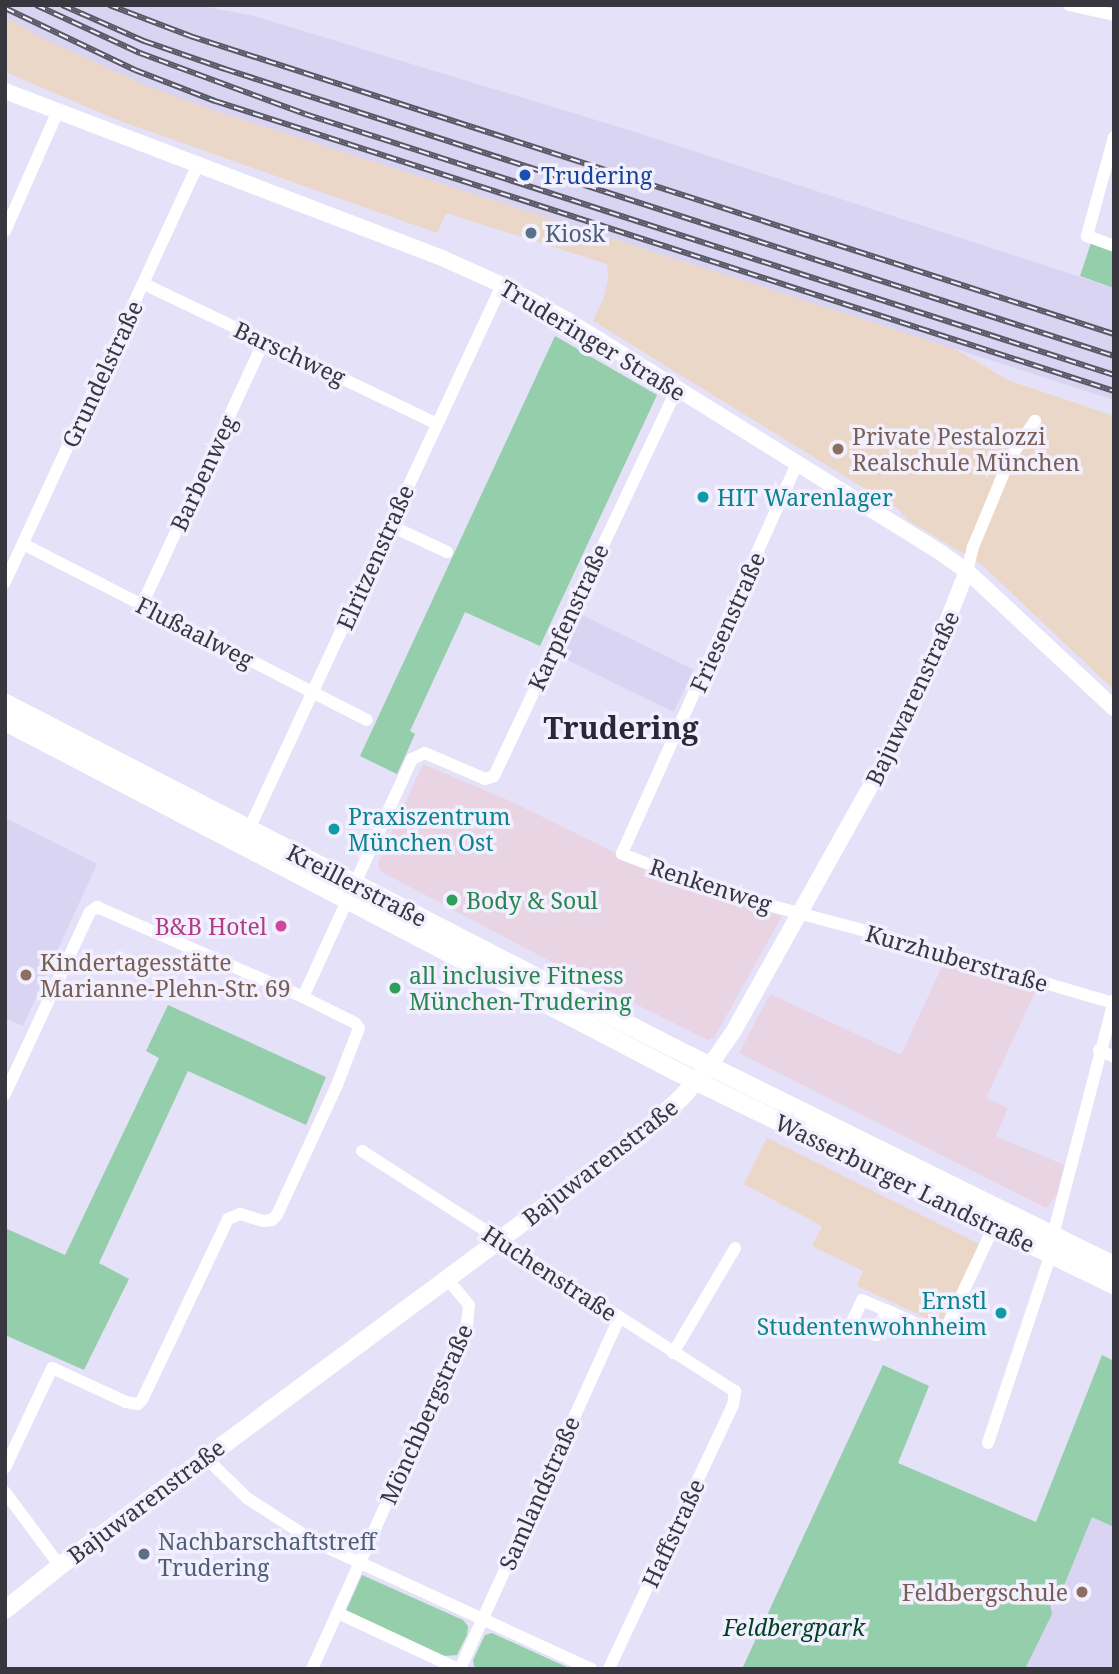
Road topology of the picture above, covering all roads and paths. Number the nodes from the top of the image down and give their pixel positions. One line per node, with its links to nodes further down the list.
1 (1069, 5): 2 (street)
2 (1114, 15)
3 (5, 91): 4 (street, Truderinger Straße)
4 (57, 113): 6 (street, Truderinger Straße); 7 (street)
5 (1114, 137): 8 (street)
6 (197, 166): 9 (street, Grundelstraße); 10 (street, Truderinger Straße)
7 (5, 231)
8 (1114, 246)
9 (144, 284): 11 (street, Barschweg); 17 (street, Grundelstraße)
10 (502, 285): 12 (street, Truderinger Straße); 14 (street, Elritzenstraße)
11 (264, 341): 14 (street, Barschweg); 21 (street, Barbenweg)
12 (677, 389): 15 (street, Truderinger Straße); 29 (street, Karpfenstraße)
13 (1035, 421): 19 (street, Bajuwarenstraße)
14 (436, 423): 16 (street, Elritzenstraße)
15 (796, 466): 19 (street, Truderinger Straße); 28 (street, Friesenstraße)
16 (389, 525): 18 (street); 22 (street, Elritzenstraße)
17 (23, 544): 20 (street, Grundelstraße); 21 (street, Flußaalweg)
18 (446, 552)
19 (967, 571): 24 (street, Truderinger Straße); 30 (street, Bajuwarenstraße)
20 (5, 582)
21 (142, 605): 22 (street, Flußaalweg)
22 (314, 692): 25 (street, Flußaalweg); 27 (street, Elritzenstraße)
23 (5, 704): 27 (main road, Kreillerstraße)
24 (1114, 708)
25 (366, 720)
26 (5, 721): 29 (main road, Kreillerstraße)
27 (249, 830): 29 (main road, Kreillerstraße)
28 (622, 854): 30 (street, Renkenweg)
29 (351, 892): 31 (street); 35 (main road, Kreillerstraße); 36 (main road, Kreillerstraße)
30 (801, 914): 32 (street, Kurzhuberstraße); 35 (street, Bajuwarenstraße)
31 (303, 997): 37 (street); 52 (street)
32 (1113, 1002): 33 (street)
33 (1099, 1050): 34 (street); 41 (street)
34 (1114, 1056)
35 (710, 1065): 36 (main road, Bajuwarenstraße); 41 (main road, Wasserburger Landstraße)
36 (696, 1081): 39 (main road, Wasserburger Landstraße); 40 (main road, Bajuwarenstraße)
37 (5, 1094)
38 (362, 1151): 40 (street, Huchenstraße)
39 (994, 1226): 41 (main road, Wasserburger Landstraße); 46 (street)
40 (500, 1240): 44 (main road, Bajuwarenstraße); 47 (street, Huchenstraße)
41 (1052, 1245): 43 (main road, Wasserburger Landstraße); 45 (main road, Wasserburger Landstraße); 50 (street)
42 (735, 1248): 48 (street)
43 (1114, 1265)
44 (447, 1279): 51 (main road, Bajuwarenstraße); 54 (street, Mönchbergstraße)
45 (1114, 1285)
46 (886, 1310)
47 (619, 1318): 48 (street, Huchenstraße); 58 (street, Samlandstraße)
48 (673, 1353): 49 (street, Huchenstraße)
49 (736, 1396): 62 (street, Haffstraße)
50 (988, 1443)
51 (205, 1457): 54 (street); 55 (main road, Bajuwarenstraße)
52 (5, 1468)
53 (5, 1492): 55 (street)
54 (359, 1564): 57 (street, Mönchbergstraße); 58 (street)
55 (60, 1566): 56 (main road, Bajuwarenstraße)
56 (5, 1610)
57 (338, 1613): 59 (street, Mönchbergstraße); 60 (street)
58 (481, 1621): 60 (street, Samlandstraße); 61 (street)
59 (312, 1669)
60 (459, 1669)
61 (591, 1669)
62 (610, 1669)

